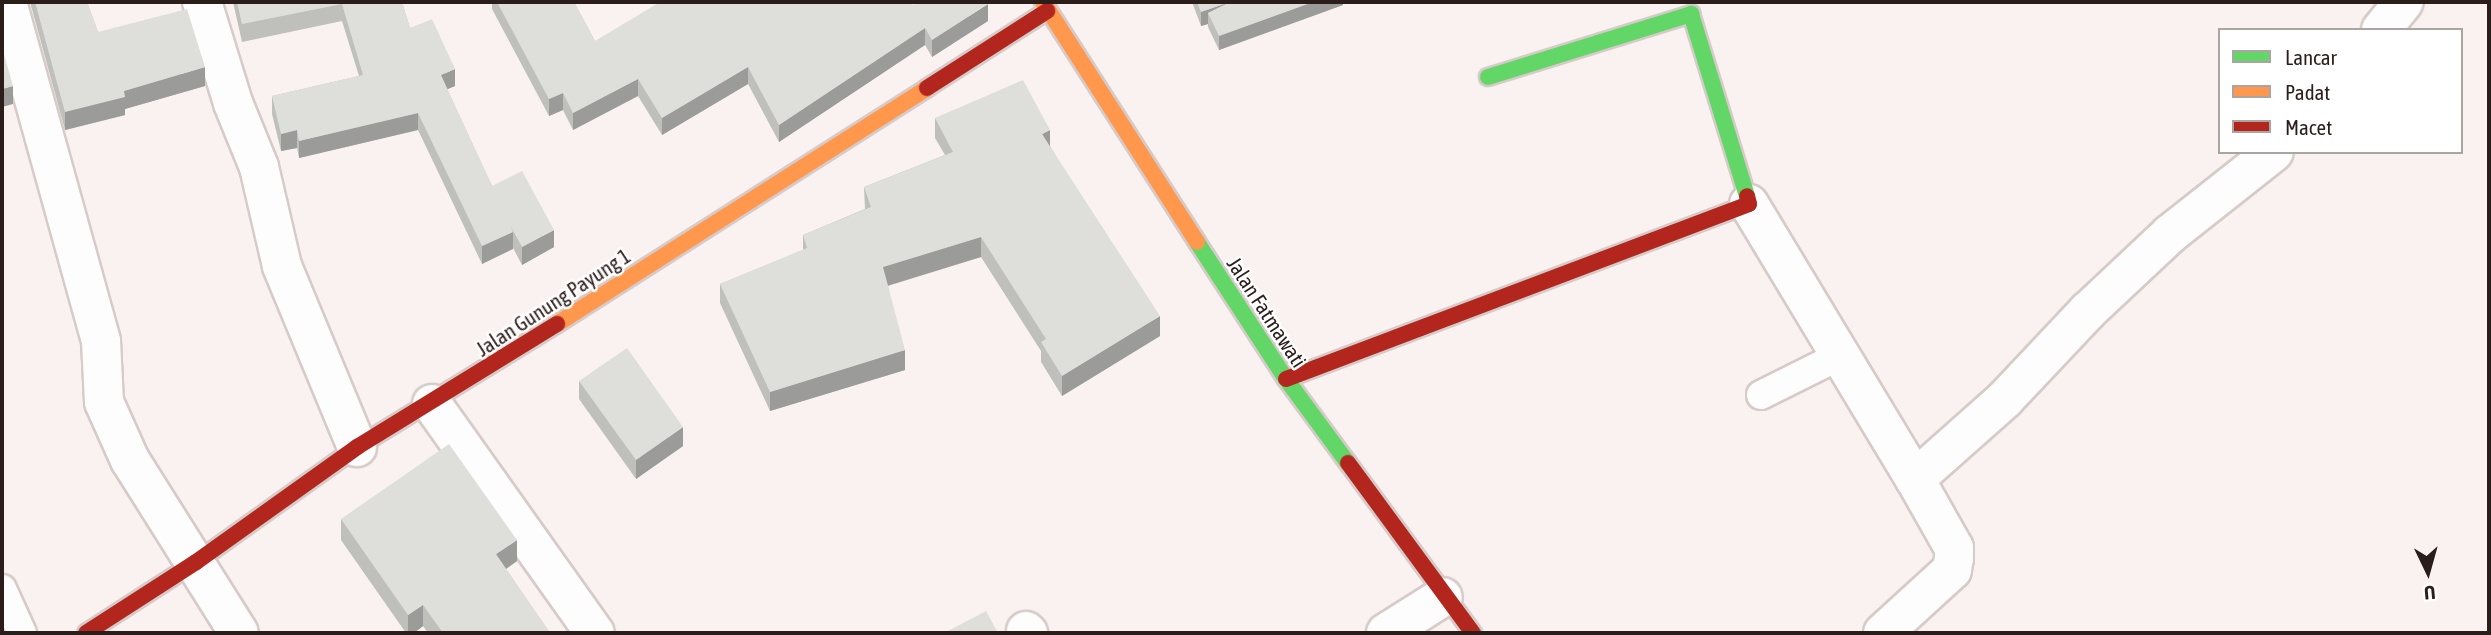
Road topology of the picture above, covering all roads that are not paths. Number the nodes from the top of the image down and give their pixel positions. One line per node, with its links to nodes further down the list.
1 (7, 2): 14 (street)
2 (202, 2): 12 (street)
3 (1045, 6): 9 (street, Jalan Fatmawati); 11 (street, Jalan Gunung Payung 1)
4 (1689, 8): 5 (street); 7 (street)
5 (1488, 77)
6 (2271, 154): 13 (street)
7 (1749, 204): 8 (street); 9 (street)
8 (1841, 355): 10 (lane); 13 (street)
9 (1286, 379): 16 (street, Jalan Fatmawati)
10 (1761, 395)
11 (432, 404): 12 (street, Jalan Gunung Payung 1); 21 (street)
12 (357, 447): 14 (street, Jalan Gunung Payung 1)
13 (1915, 478): 17 (street)
14 (196, 562): 19 (street, Jalan Gunung Payung 1); 20 (street)
15 (2, 589): 18 (lane)
16 (1443, 597): 22 (street); 23 (street, Jalan Fatmawati)
17 (1892, 630)
18 (22, 633)
19 (86, 633)
20 (239, 633)
21 (595, 633)
22 (1386, 633)
23 (1473, 633)

